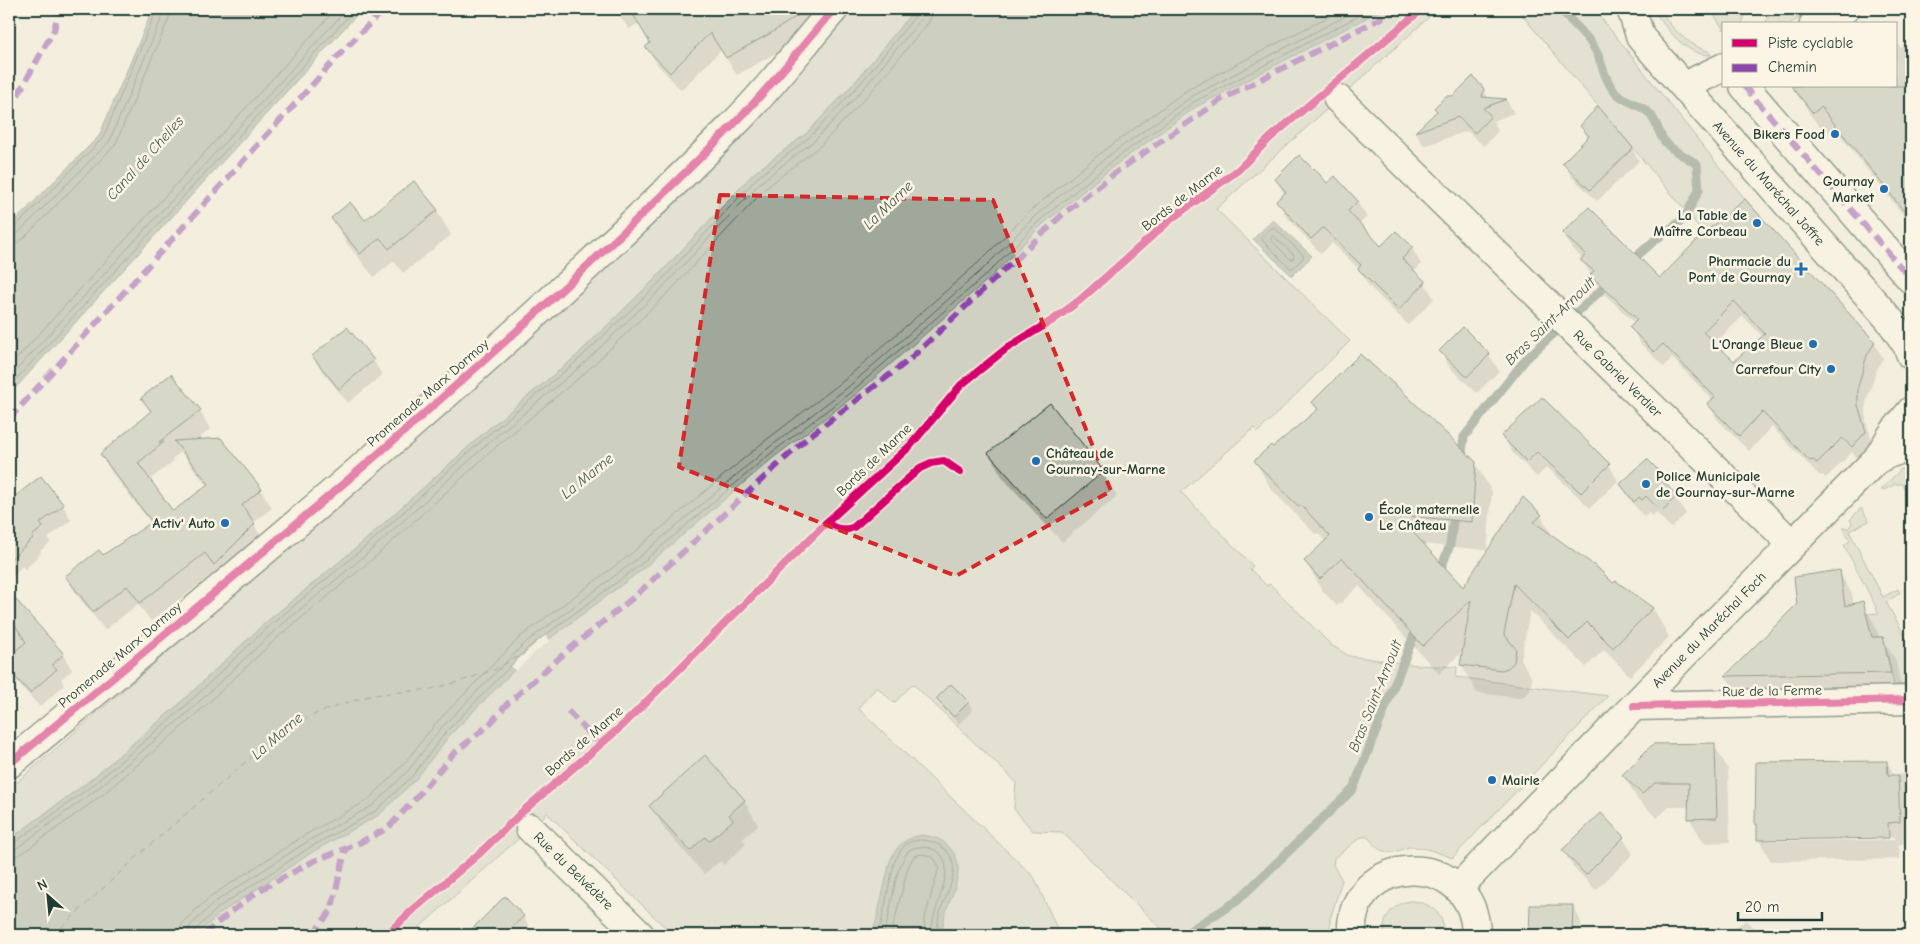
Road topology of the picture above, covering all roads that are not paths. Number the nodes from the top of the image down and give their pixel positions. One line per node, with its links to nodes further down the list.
1 (834, 9): 19 (street, Promenade Marx Dormoy)
2 (1631, 9): 12 (street, Avenue du Maréchal Joffre)
3 (1636, 9): 7 (street, Avenue du Maréchal Joffre)
4 (1845, 9): 5 (street)
5 (1818, 22)
6 (1722, 68): 7 (street)
7 (1698, 80): 11 (street, Avenue du Maréchal Joffre)
8 (1746, 88): 10 (street)
9 (1338, 99): 16 (street, Rue Gabriel Verdier)
10 (1911, 279)
11 (1911, 326)
12 (1911, 354)
13 (1911, 411): 15 (street, Avenue du Maréchal Foch)
14 (1911, 448): 15 (street, Avenue du Maréchal Foch)
15 (1878, 459): 16 (street, Avenue du Maréchal Foch)
16 (1792, 544): 18 (street, Avenue du Maréchal Foch)
17 (1911, 700): 18 (street, Rue de la Ferme)
18 (1634, 706): 21 (street, Avenue du Maréchal Foch)
19 (9, 764)
20 (530, 828): 22 (street, Rue du Belvédère)
21 (1458, 888): 23 (street); 24 (street)
22 (640, 935)
23 (1352, 935)
24 (1476, 935)

